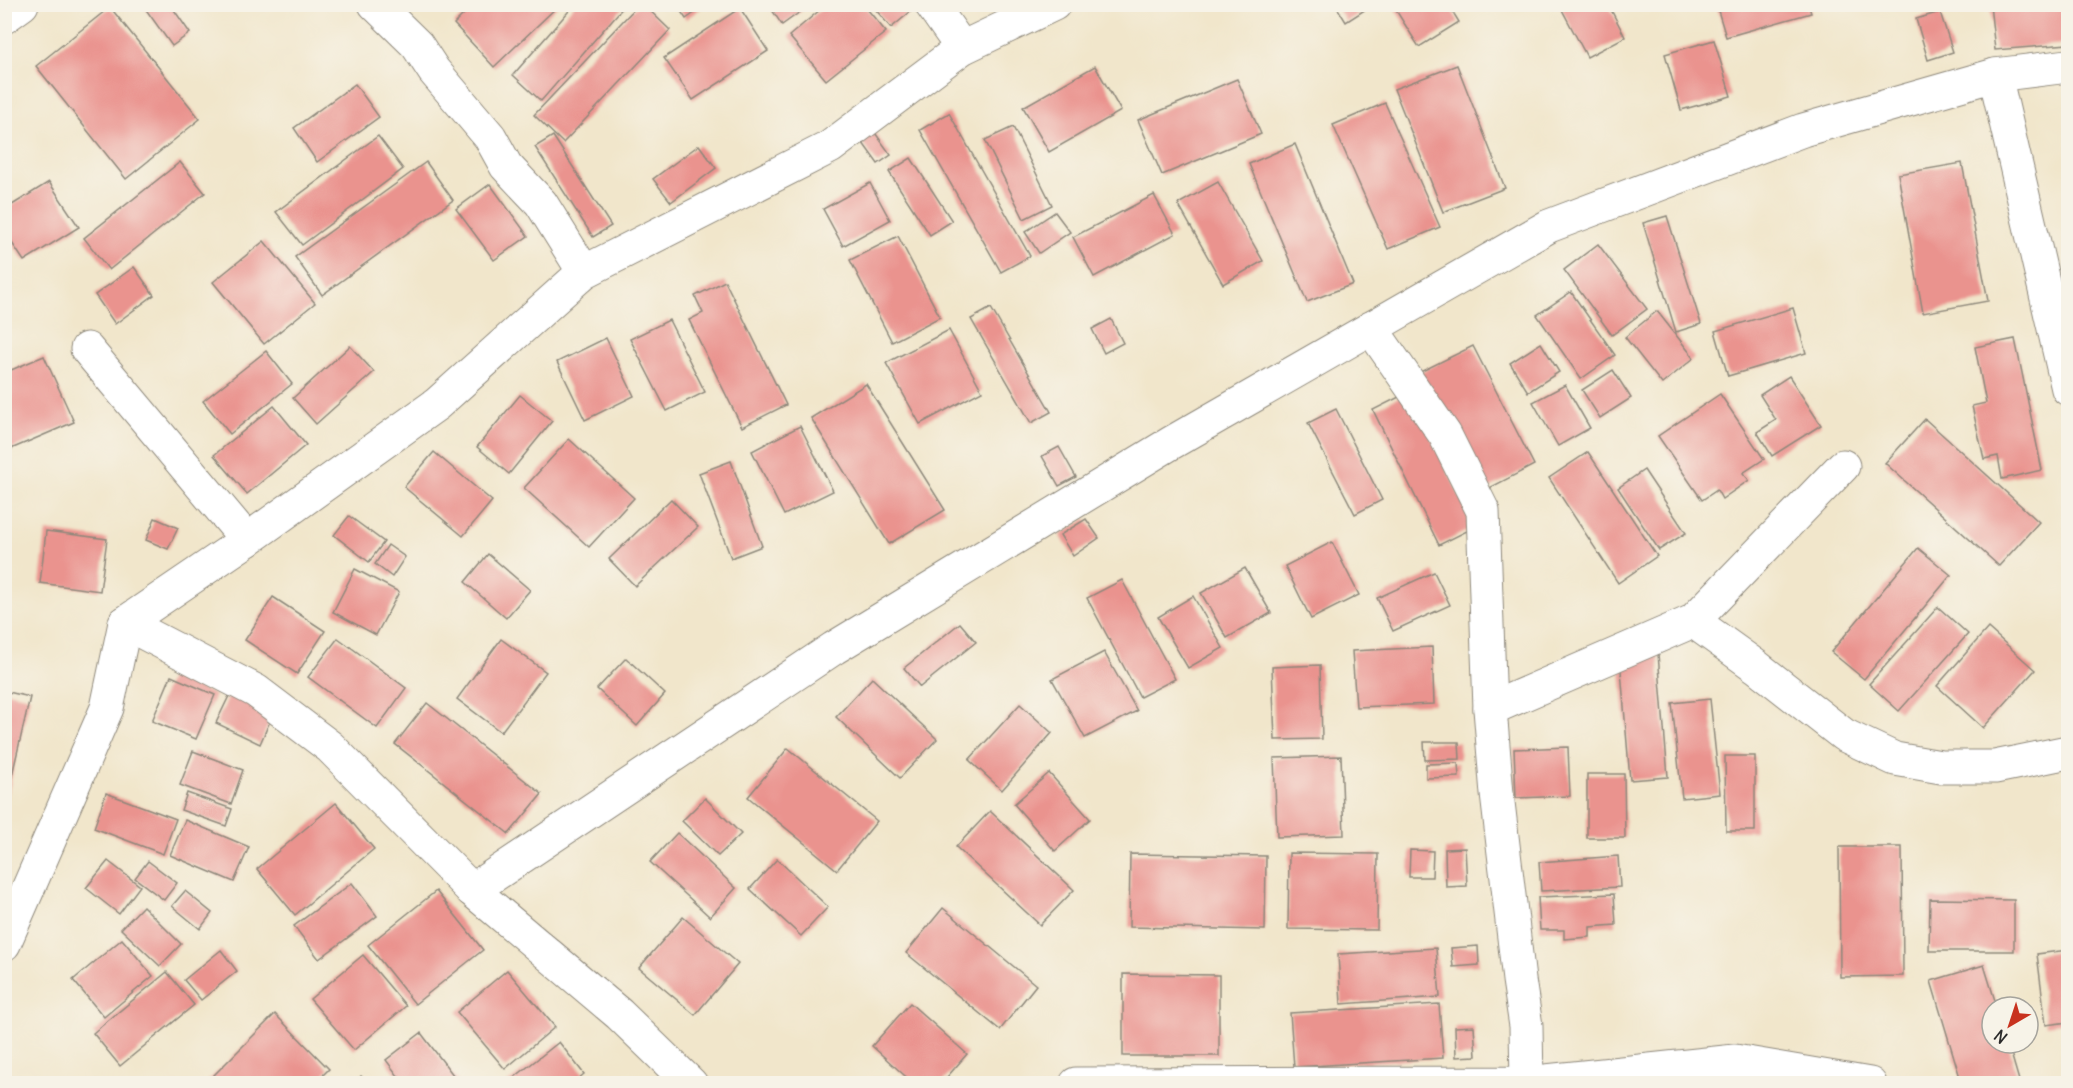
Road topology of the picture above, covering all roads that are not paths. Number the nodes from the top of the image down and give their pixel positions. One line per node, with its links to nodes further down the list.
1 (22, 4): 5 (street)
2 (375, 4): 9 (street)
3 (931, 4): 6 (street)
4 (1054, 4): 6 (street)
5 (4, 17)
6 (962, 48): 9 (street)
7 (2068, 66): 8 (street)
8 (1995, 75): 10 (street); 12 (street)
9 (584, 272): 14 (street)
10 (1371, 328): 17 (street); 19 (street)
11 (87, 349): 14 (street)
12 (2068, 389)
13 (1844, 466): 15 (street)
14 (247, 540): 16 (street)
15 (1693, 621): 17 (street); 18 (street)
16 (125, 623): 19 (street); 20 (street)
17 (1490, 709): 23 (street)
18 (2068, 752)
19 (472, 890): 21 (street)
20 (4, 944)
21 (691, 1083)
22 (1082, 1083): 23 (street)
23 (1527, 1083): 24 (street)
24 (1870, 1083)

